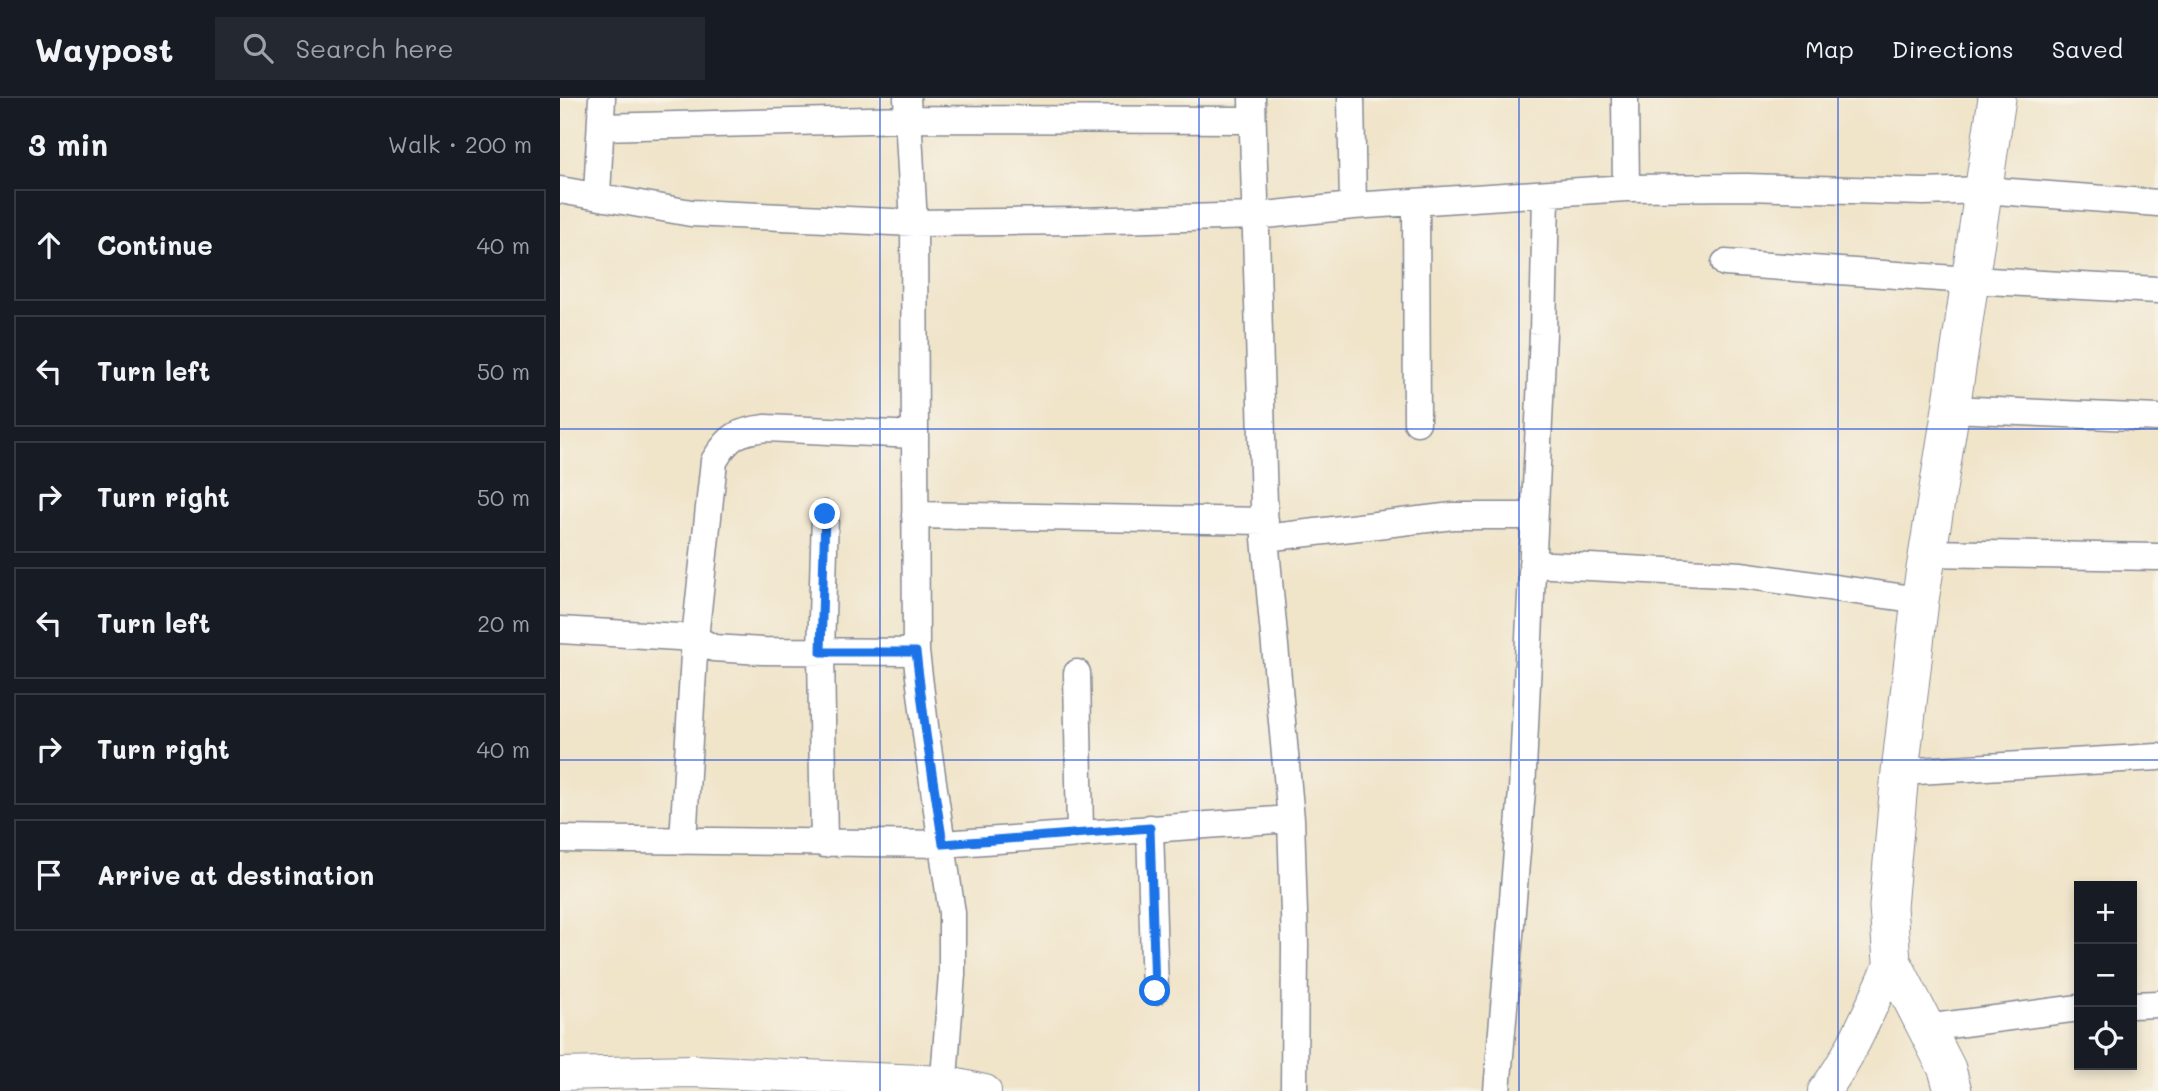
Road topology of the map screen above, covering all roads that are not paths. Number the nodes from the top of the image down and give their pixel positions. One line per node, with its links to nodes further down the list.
1 (602, 98): 7 (street)
2 (1351, 98): 15 (street)
3 (1625, 98): 8 (street)
4 (1997, 98): 10 (main road)
5 (907, 109): 6 (street); 7 (street); 17 (street)
6 (1252, 109): 16 (street)
7 (601, 127): 11 (street)
8 (1626, 188): 10 (street); 12 (street)
9 (560, 190): 11 (street)
10 (1983, 190): 14 (street); 19 (main road)
11 (597, 195): 17 (street)
12 (1546, 195): 13 (street); 27 (street)
13 (1416, 203): 15 (street); 23 (street)
14 (2158, 203)
15 (1353, 206): 16 (street)
16 (1256, 216): 17 (street); 28 (street)
17 (914, 223): 24 (street)
18 (1725, 263): 19 (street)
19 (1969, 280): 20 (street); 21 (main road)
20 (2158, 290)
21 (1951, 408): 22 (street); 29 (main road)
22 (2158, 418)
23 (1417, 422)
24 (915, 435): 26 (street); 34 (street)
25 (825, 514): 35 (street)
26 (915, 515): 28 (street); 36 (street)
27 (1534, 516): 28 (street); 31 (street)
28 (1265, 529): 40 (street)
29 (1927, 553): 30 (street); 32 (main road)
30 (2158, 557)
31 (1532, 564): 32 (street); 57 (street)
32 (1920, 600): 39 (main road)
33 (560, 630): 34 (street)
34 (695, 638): 35 (street); 44 (street)
35 (821, 652): 36 (street); 45 (street)
36 (916, 652): 46 (street)
37 (1077, 673): 42 (street)
38 (2158, 757): 39 (street)
39 (1899, 772): 47 (main road)
40 (1290, 819): 41 (street); 56 (street)
41 (1150, 828): 42 (street); 48 (street)
42 (1080, 833): 46 (street)
43 (560, 839): 44 (street)
44 (682, 841): 45 (street)
45 (824, 844): 46 (street)
46 (943, 844): 54 (street)
47 (1892, 961): 52 (main road); 58 (street)
48 (1155, 991)
49 (2158, 1004): 50 (street)
50 (2137, 1005)
51 (2074, 1009): 52 (street)
52 (1925, 1028): 59 (main road)
53 (560, 1074): 54 (street)
54 (944, 1086): 55 (street)
55 (985, 1091)
56 (1294, 1091)
57 (1497, 1091)
58 (1824, 1091)
59 (1954, 1091)

